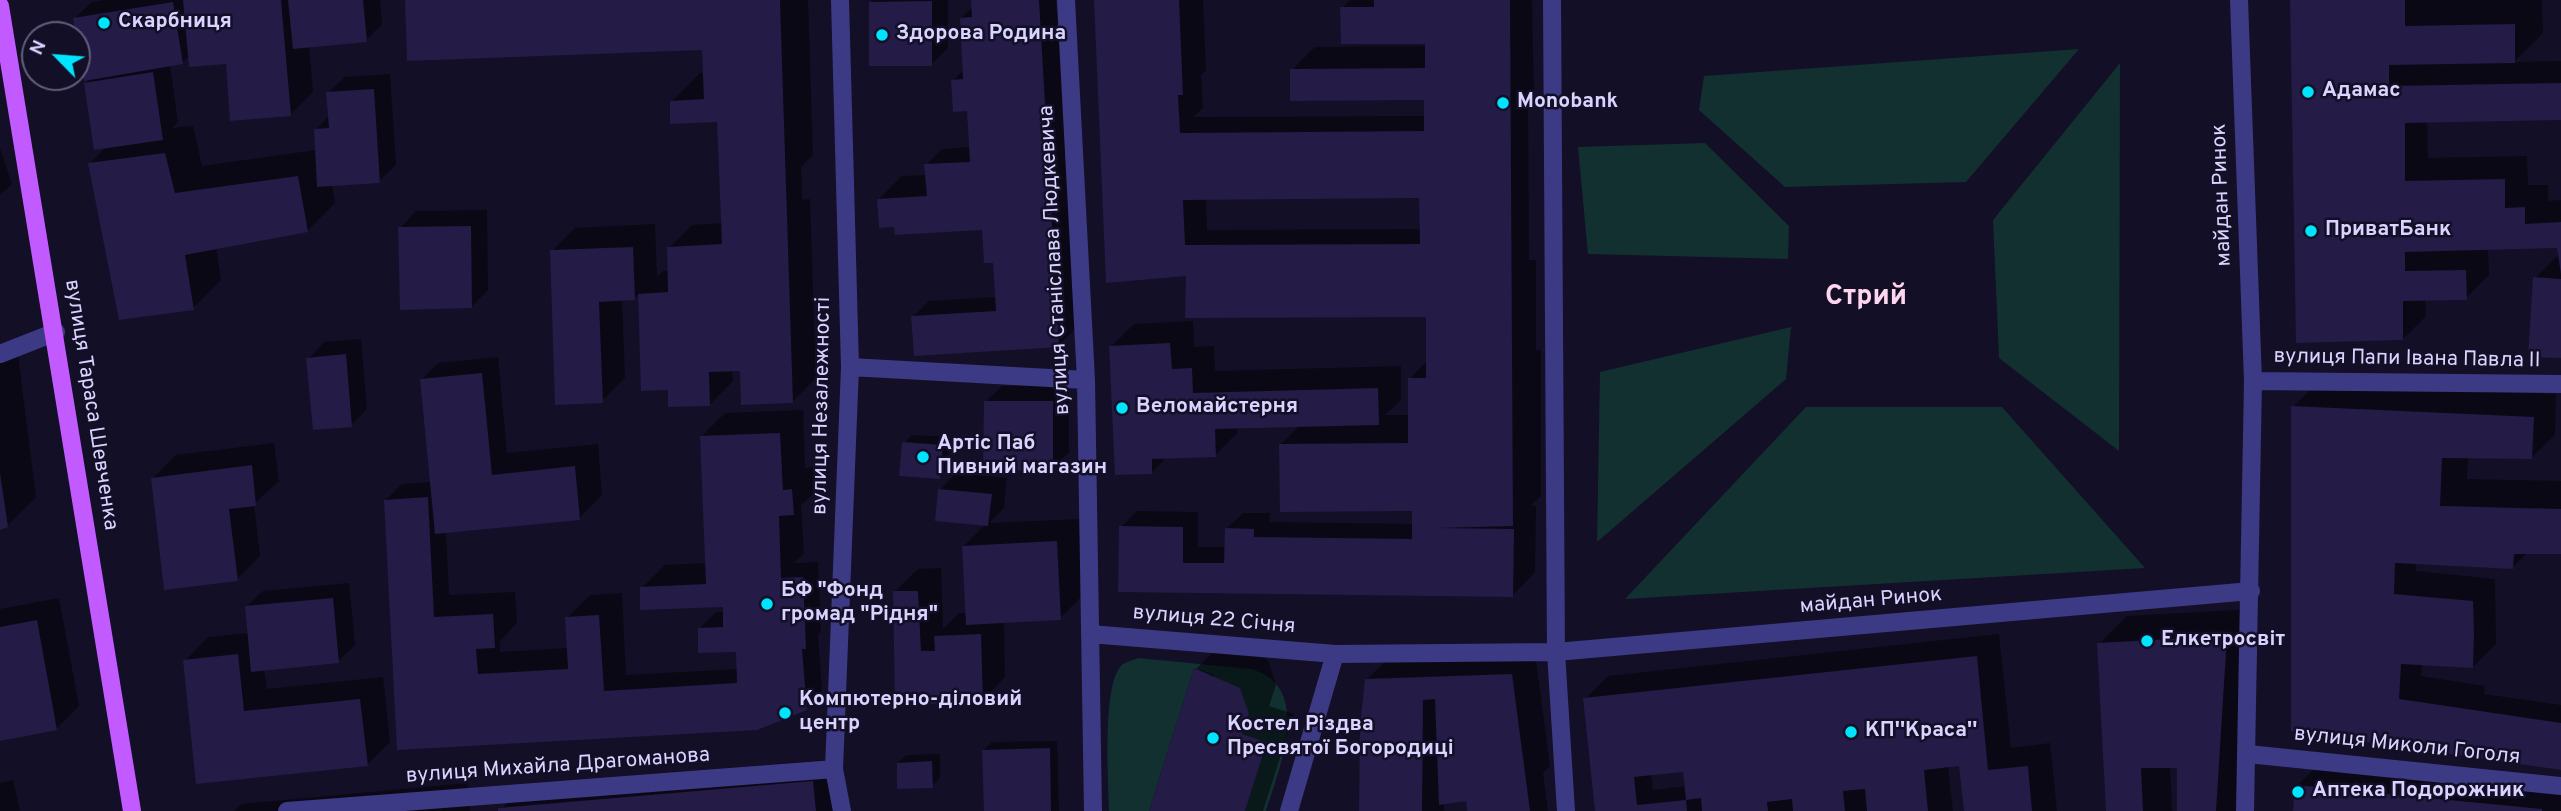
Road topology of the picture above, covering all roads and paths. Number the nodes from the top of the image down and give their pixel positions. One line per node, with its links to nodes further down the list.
1 (840, 0): 8 (street, вулиця Незалежності)
2 (1066, 0): 9 (street, вулиця Станіслава Людкевича)
3 (1552, 0): 14 (street)
4 (2239, 0): 10 (street, майдан Ринок)
5 (0, 6): 6 (main road, вулиця Тараса Шевченка)
6 (56, 332): 7 (street); 19 (main road, вулиця Тараса Шевченка)
7 (0, 354)
8 (850, 367): 9 (street); 17 (street, вулиця Незалежності)
9 (1086, 380): 13 (street, вулиця Станіслава Людкевича)
10 (2253, 381): 11 (street, вулиця Папи Івана Павла II); 12 (street, майдан Ринок)
11 (2561, 384)
12 (2251, 591): 14 (street, майдан Ринок); 16 (street)
13 (1090, 634): 15 (street, вулиця 22 Січня); 22 (street, вулиця Станіслава Людкевича)
14 (1556, 652): 15 (street, вулиця 22 Січня); 24 (street)
15 (1335, 654): 23 (street)
16 (2248, 754): 18 (street, вулиця Миколи Гоголя); 25 (street)
17 (834, 769): 20 (street, вулиця Михайла Драгоманова); 21 (street, вулиця Незалежності)
18 (2561, 786)
19 (132, 811)
20 (286, 811)
21 (842, 811)
22 (1093, 811)
23 (1289, 811)
24 (1566, 811)
25 (2245, 811)

